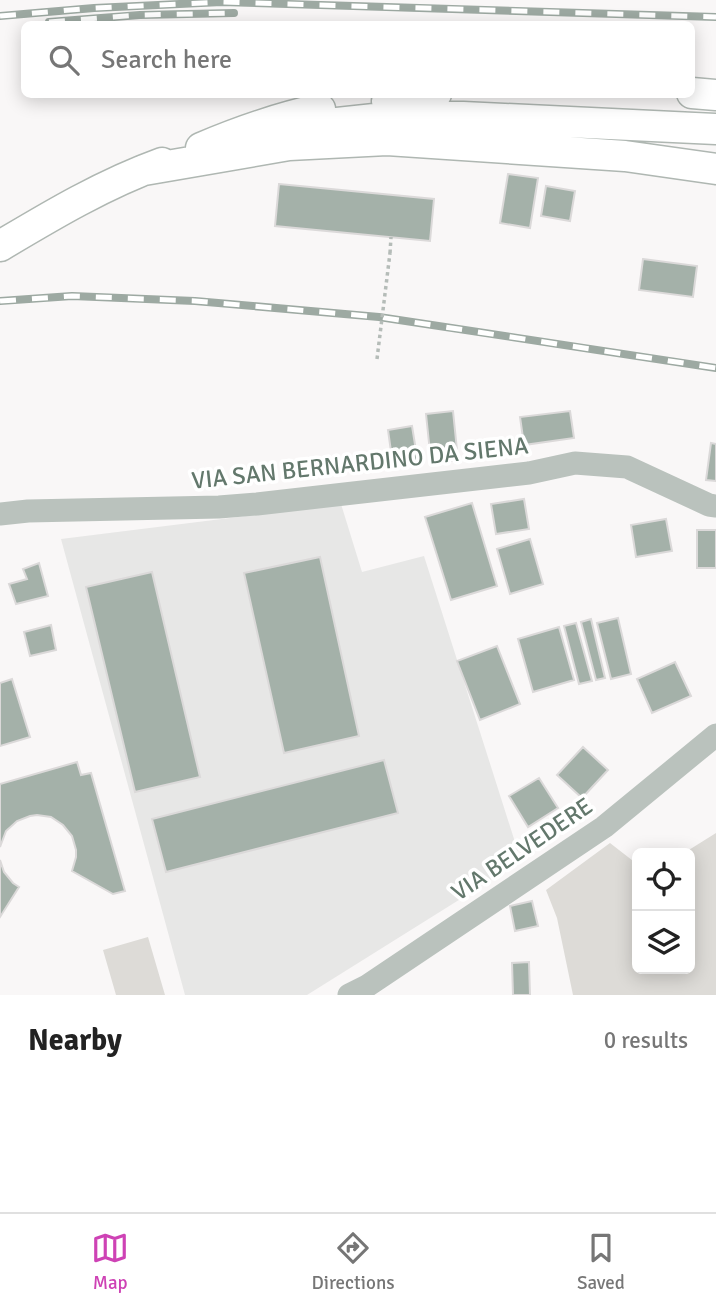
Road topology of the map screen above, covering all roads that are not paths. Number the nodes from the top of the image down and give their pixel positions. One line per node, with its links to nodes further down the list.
1 (695, 93): 2 (main road)
2 (716, 95)
3 (403, 98): 4 (main road)
4 (286, 130): 5 (main road); 6 (main road); 7 (main road); 7 (main road)
5 (716, 130)
6 (716, 169)
7 (144, 170): 8 (main road)
8 (0, 246)
9 (712, 505): 10 (street, VIA SAN BERNARDINO DA SIENA)
10 (0, 514)
11 (716, 734): 12 (street, VIA BELVEDERE)
12 (349, 995)

